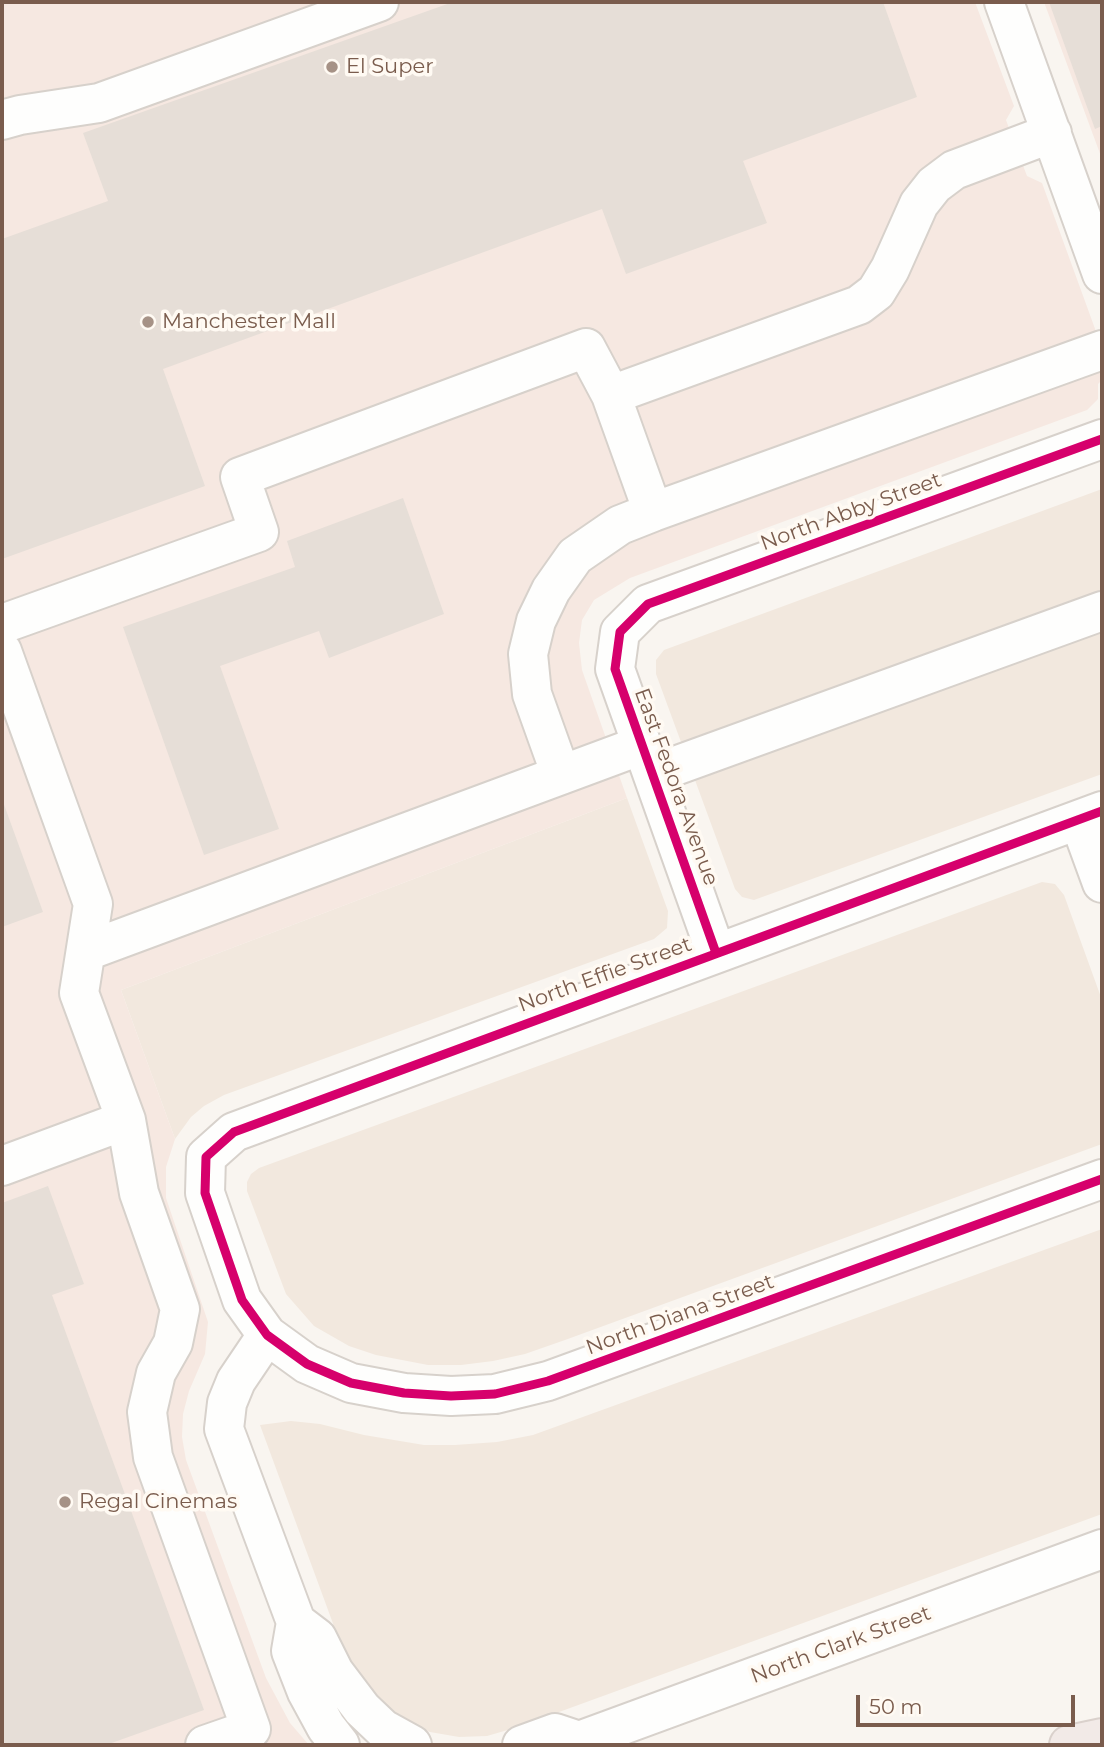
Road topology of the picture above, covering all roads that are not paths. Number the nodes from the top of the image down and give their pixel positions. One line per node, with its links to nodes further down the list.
1 (379, 2): 3 (street)
2 (1004, 2): 4 (street)
3 (2, 120)
4 (1052, 133): 5 (street); 8 (street)
5 (1091, 208): 6 (street)
6 (1102, 269)
7 (1102, 350): 10 (street)
8 (611, 395): 10 (street); 12 (street)
9 (1102, 439): 13 (street, North Abby Street)
10 (653, 512): 16 (street)
11 (1102, 611): 15 (street)
12 (2, 624)
13 (620, 632): 15 (street, East Fedora Avenue)
14 (2, 651): 19 (street)
15 (648, 760): 16 (street); 20 (street, East Fedora Avenue)
16 (561, 775): 19 (street)
17 (1091, 815): 18 (street); 20 (street, North Effie Street)
18 (1102, 883)
19 (86, 951): 21 (street)
20 (716, 953): 22 (street, North Effie Street)
21 (126, 1120): 23 (street); 30 (street)
22 (206, 1157): 25 (street, North Diana Street)
23 (2, 1166)
24 (1102, 1179): 25 (street, North Diana Street)
25 (267, 1335): 27 (street)
26 (1102, 1549): 29 (street, North Clark Street)
27 (296, 1622): 31 (street); 32 (street)
28 (1102, 1738): 34 (highway)
29 (578, 1743): 33 (street, North Clark Street)
30 (205, 1745)
31 (340, 1745)
32 (412, 1745)
33 (522, 1745)
34 (1069, 1745)

